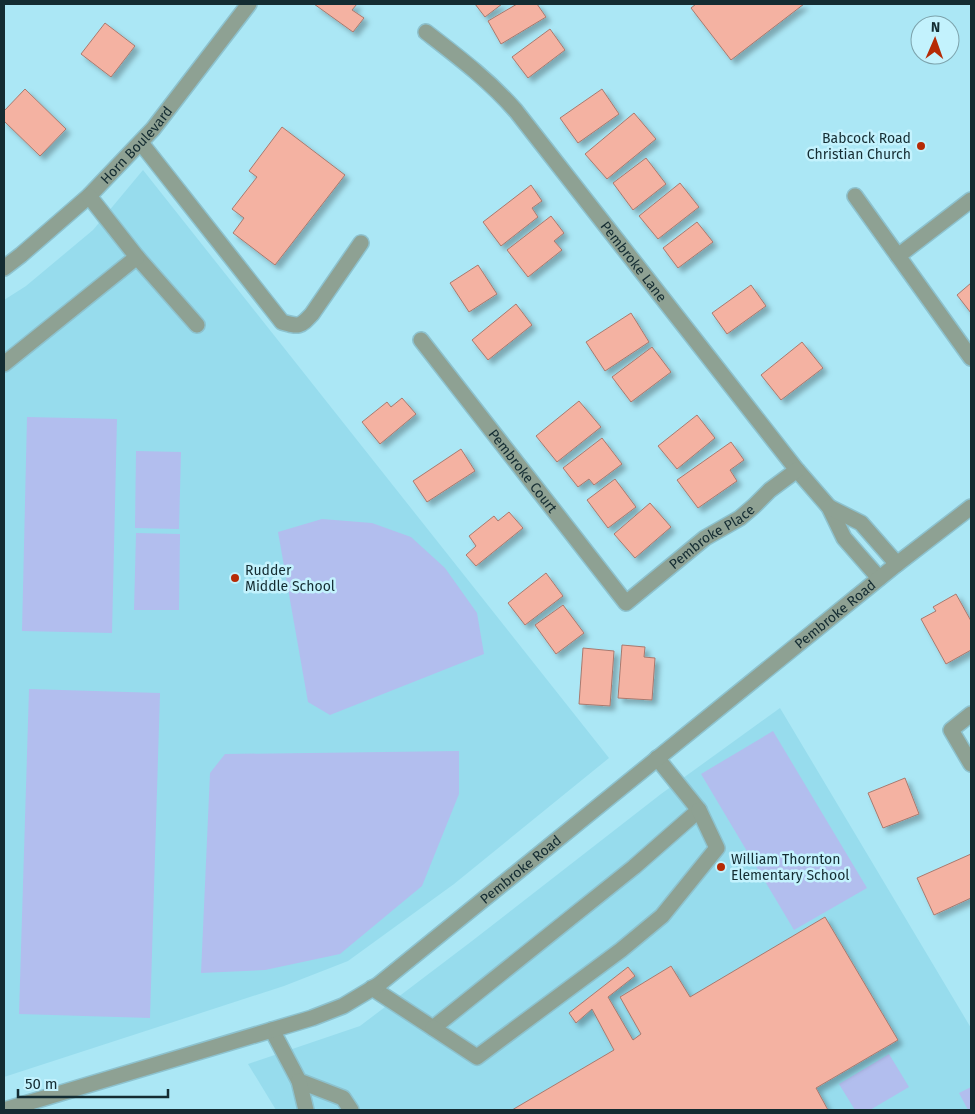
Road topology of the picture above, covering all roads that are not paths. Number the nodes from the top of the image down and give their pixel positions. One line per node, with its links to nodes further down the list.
1 (249, 4): 3 (street, Horn Boulevard)
2 (426, 32): 15 (street, Pembroke Lane)
3 (141, 143): 4 (street, Horn Boulevard); 7 (street)
4 (89, 196): 9 (street); 10 (street, Horn Boulevard)
5 (854, 196): 8 (street)
6 (971, 200): 8 (street)
7 (361, 243)
8 (898, 256): 13 (street)
9 (137, 257): 11 (street); 14 (street)
10 (4, 268)
11 (197, 325)
12 (421, 340): 20 (street, Pembroke Court)
13 (971, 358)
14 (4, 364)
15 (797, 470): 16 (street, Pembroke Lane); 20 (street, Pembroke Place)
16 (828, 507): 18 (street, Pembroke Lane); 19 (street, Pembroke Lane)
17 (971, 507): 18 (street, Pembroke Road)
18 (897, 564): 19 (street, Pembroke Road)
19 (879, 578): 22 (street, Pembroke Road)
20 (626, 603)
21 (971, 714): 23 (street)
22 (657, 758): 24 (street); 25 (street, Pembroke Road)
23 (971, 764)
24 (698, 810): 26 (street); 26 (street)
25 (372, 988): 26 (street); 27 (street, Pembroke Road)
26 (433, 1028)
27 (272, 1030): 28 (street); 29 (street, Pembroke Road)
28 (299, 1081): 30 (street); 31 (street)
29 (4, 1110)
30 (306, 1110)
31 (351, 1110)

